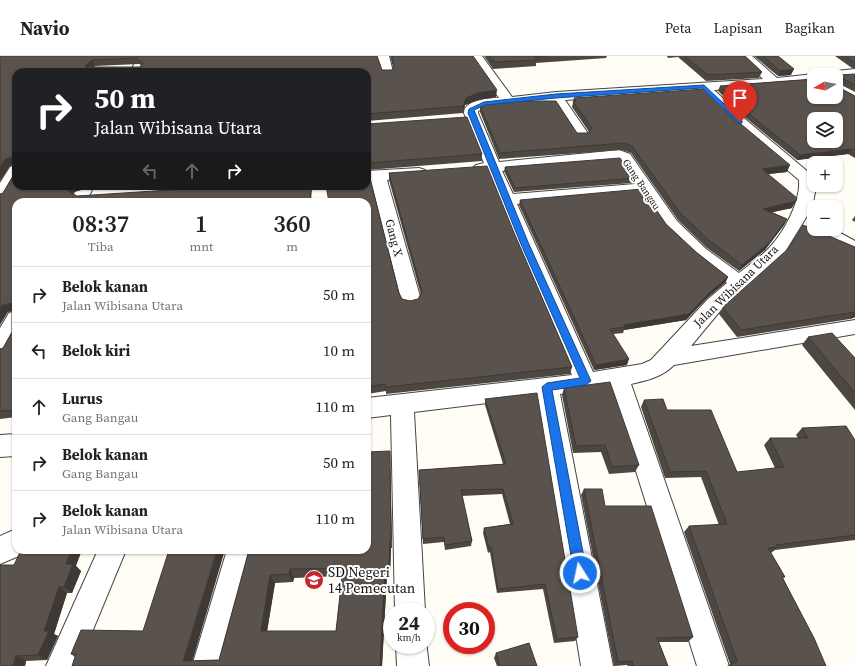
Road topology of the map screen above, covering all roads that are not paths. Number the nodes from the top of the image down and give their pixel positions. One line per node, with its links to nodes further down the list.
1 (143, 56): 5 (street)
2 (383, 56): 6 (street)
3 (476, 56): 15 (street)
4 (745, 56): 10 (street)
5 (138, 68)
6 (387, 72)
7 (855, 73): 8 (street)
8 (843, 74)
9 (807, 79): 10 (street)
10 (774, 82): 11 (street)
11 (704, 87): 13 (street); 27 (street, Jalan Wibisana Utara)
12 (843, 90): 14 (street)
13 (556, 96): 15 (street); 18 (street)
14 (855, 97)
15 (509, 102): 16 (street)
16 (473, 117): 17 (street); 19 (street)
17 (458, 118)
18 (582, 135)
19 (494, 167): 20 (street, Gang Bangau); 24 (street, Gang Bangau); 26 (street)
20 (463, 169)
21 (432, 172): 23 (street)
22 (12, 176): 25 (street)
23 (372, 176): 31 (street, Gang X)
24 (646, 188): 26 (street); 30 (street, Gang Bangau)
25 (0, 196)
26 (506, 200): 37 (street)
27 (806, 221): 30 (street, Jalan Wibisana Utara)
28 (833, 236): 29 (street)
29 (855, 248)
30 (739, 283): 35 (street, Jalan Wibisana Utara)
31 (411, 300)
32 (12, 326): 34 (street)
33 (855, 327): 35 (street)
34 (0, 348)
35 (668, 358): 36 (street, Jalan Wibisana Utara)
36 (618, 378): 37 (street, Jalan Wibisana Utara); 53 (street)
37 (586, 381): 38 (street, Jalan Wibisana Utara)
38 (547, 387): 39 (street, Jalan Wibisana Utara); 52 (street)
39 (402, 404): 40 (street, Jalan Wibisana Utara); 47 (street)
40 (371, 408)
41 (12, 445): 42 (street)
42 (0, 446)
43 (12, 545): 44 (street)
44 (0, 550)
45 (110, 554): 49 (street)
46 (240, 554): 50 (street)
47 (410, 602)
48 (412, 654): 51 (street)
49 (62, 666)
50 (208, 666)
51 (413, 666)
52 (597, 666)
53 (713, 666)

